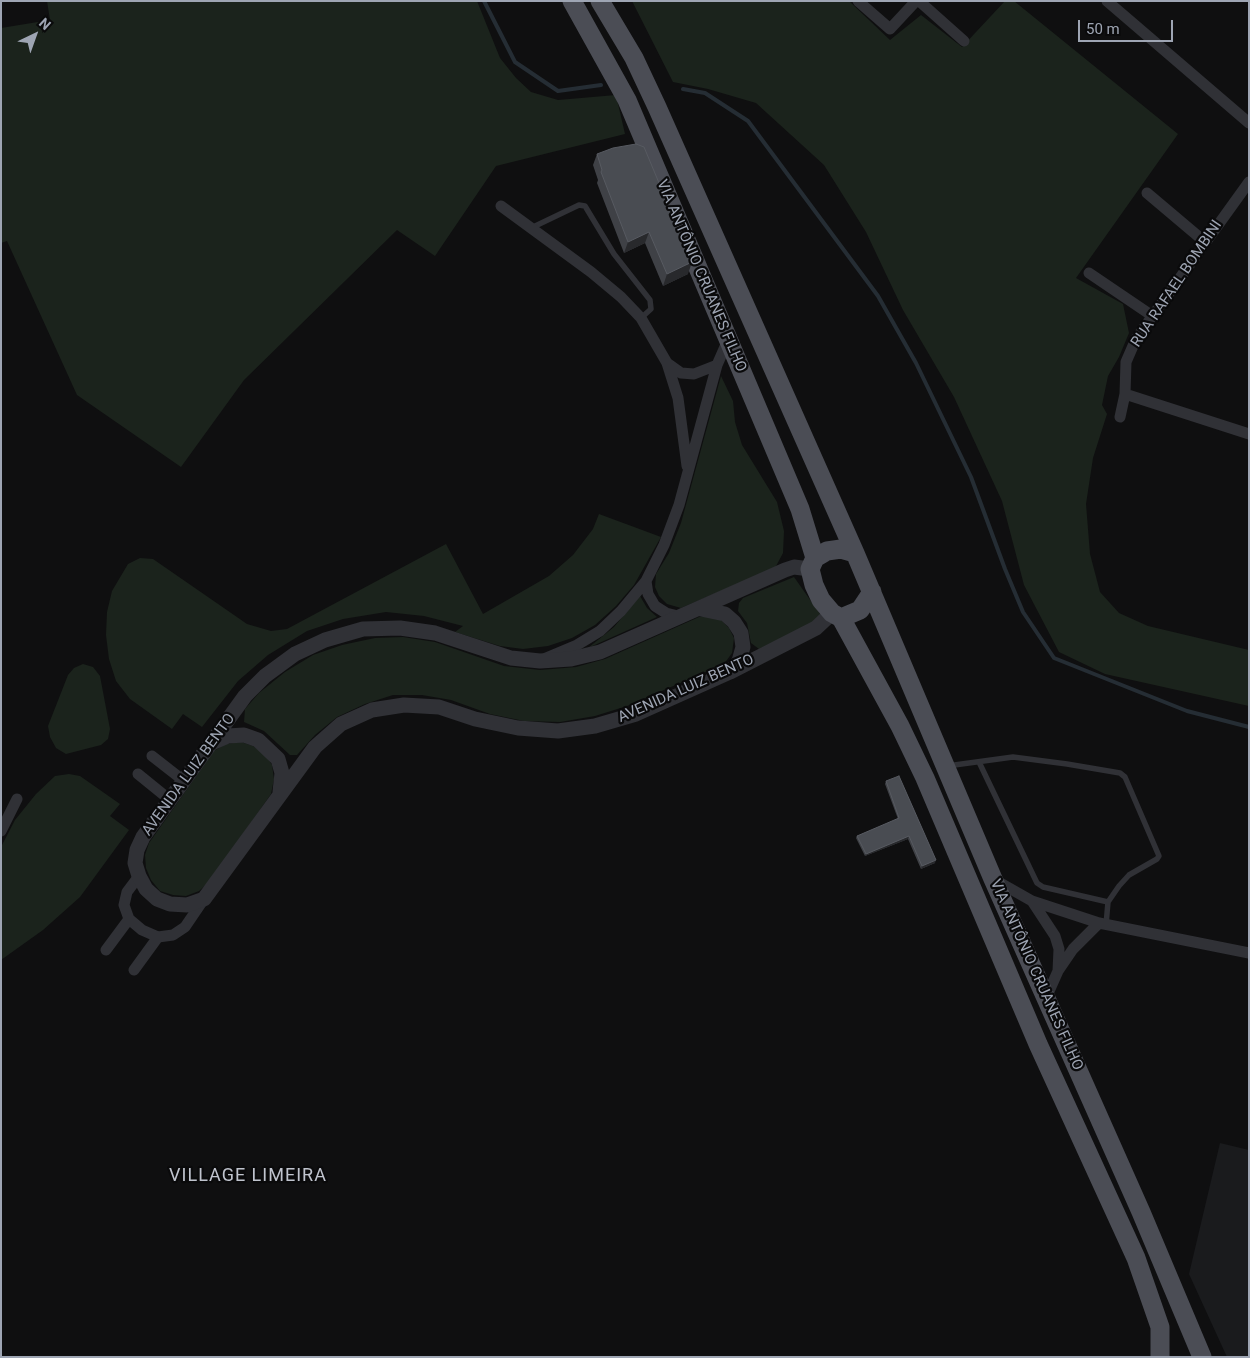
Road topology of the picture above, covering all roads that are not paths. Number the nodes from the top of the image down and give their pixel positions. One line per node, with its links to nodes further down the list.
1 (572, 1): 16 (main road, VIA ANTÔNIO CRUANES FILHO)
2 (600, 1): 23 (main road, VIA ANTÔNIO CRUANES FILHO)
3 (858, 1): 4 (street)
4 (918, 1): 6 (street)
5 (1107, 1): 7 (street)
6 (964, 41)
7 (1249, 123)
8 (1249, 182): 12 (street, RUA RAFAEL BOMBINI)
9 (1147, 192): 12 (street)
10 (501, 206): 11 (street)
11 (530, 228): 15 (street); 15 (lane)
12 (1204, 242): 14 (street, RUA RAFAEL BOMBINI)
13 (1089, 273): 14 (street)
14 (1152, 315): 19 (street, RUA RAFAEL BOMBINI)
15 (641, 318): 17 (street)
16 (728, 340): 18 (street); 24 (main road, VIA ANTÔNIO CRUANES FILHO)
17 (666, 363): 18 (street); 22 (street)
18 (717, 365): 22 (street)
19 (1125, 394): 20 (street, RUA RAFAEL BOMBINI); 21 (street)
20 (1120, 417)
21 (1249, 434)
22 (688, 473): 25 (street)
23 (855, 553): 24 (main road); 26 (main road)
24 (813, 563): 27 (street, AVENIDA LUIZ BENTO); 28 (main road)
25 (646, 580): 29 (street); 30 (street)
26 (872, 592): 28 (main road); 35 (main road, VIA ANTÔNIO CRUANES FILHO)
27 (701, 609): 29 (street, AVENIDA LUIZ BENTO); 31 (street)
28 (837, 616): 31 (street, AVENIDA LUIZ BENTO); 55 (main road, VIA ANTÔNIO CRUANES FILHO)
29 (682, 617): 30 (street, AVENIDA LUIZ BENTO)
30 (540, 661): 32 (street, AVENIDA LUIZ BENTO)
31 (730, 672): 38 (street, AVENIDA LUIZ BENTO)
32 (211, 743): 37 (street, AVENIDA LUIZ BENTO); 38 (street)
33 (152, 756): 37 (street)
34 (979, 762): 35 (lane); 46 (lane); 46 (lane)
35 (947, 766): 43 (main road, VIA ANTÔNIO CRUANES FILHO)
36 (138, 774): 40 (street)
37 (184, 781): 40 (street, AVENIDA LUIZ BENTO)
38 (280, 793): 44 (street, AVENIDA LUIZ BENTO)
39 (17, 799): 41 (street)
40 (170, 800): 42 (street, AVENIDA LUIZ BENTO)
41 (1, 831)
42 (139, 876): 44 (street); 47 (street)
43 (993, 879): 45 (street); 54 (main road, VIA ANTÔNIO CRUANES FILHO)
44 (204, 899): 49 (street)
45 (1032, 901): 48 (street); 53 (street)
46 (1108, 902): 48 (lane)
47 (129, 919): 49 (street); 50 (street)
48 (1103, 924): 51 (street); 53 (street)
49 (158, 937): 52 (street)
50 (106, 950)
51 (1249, 952)
52 (134, 970)
53 (1058, 971): 54 (street)
54 (1046, 998): 56 (main road, VIA ANTÔNIO CRUANES FILHO)
55 (1160, 1357)
56 (1202, 1357)

